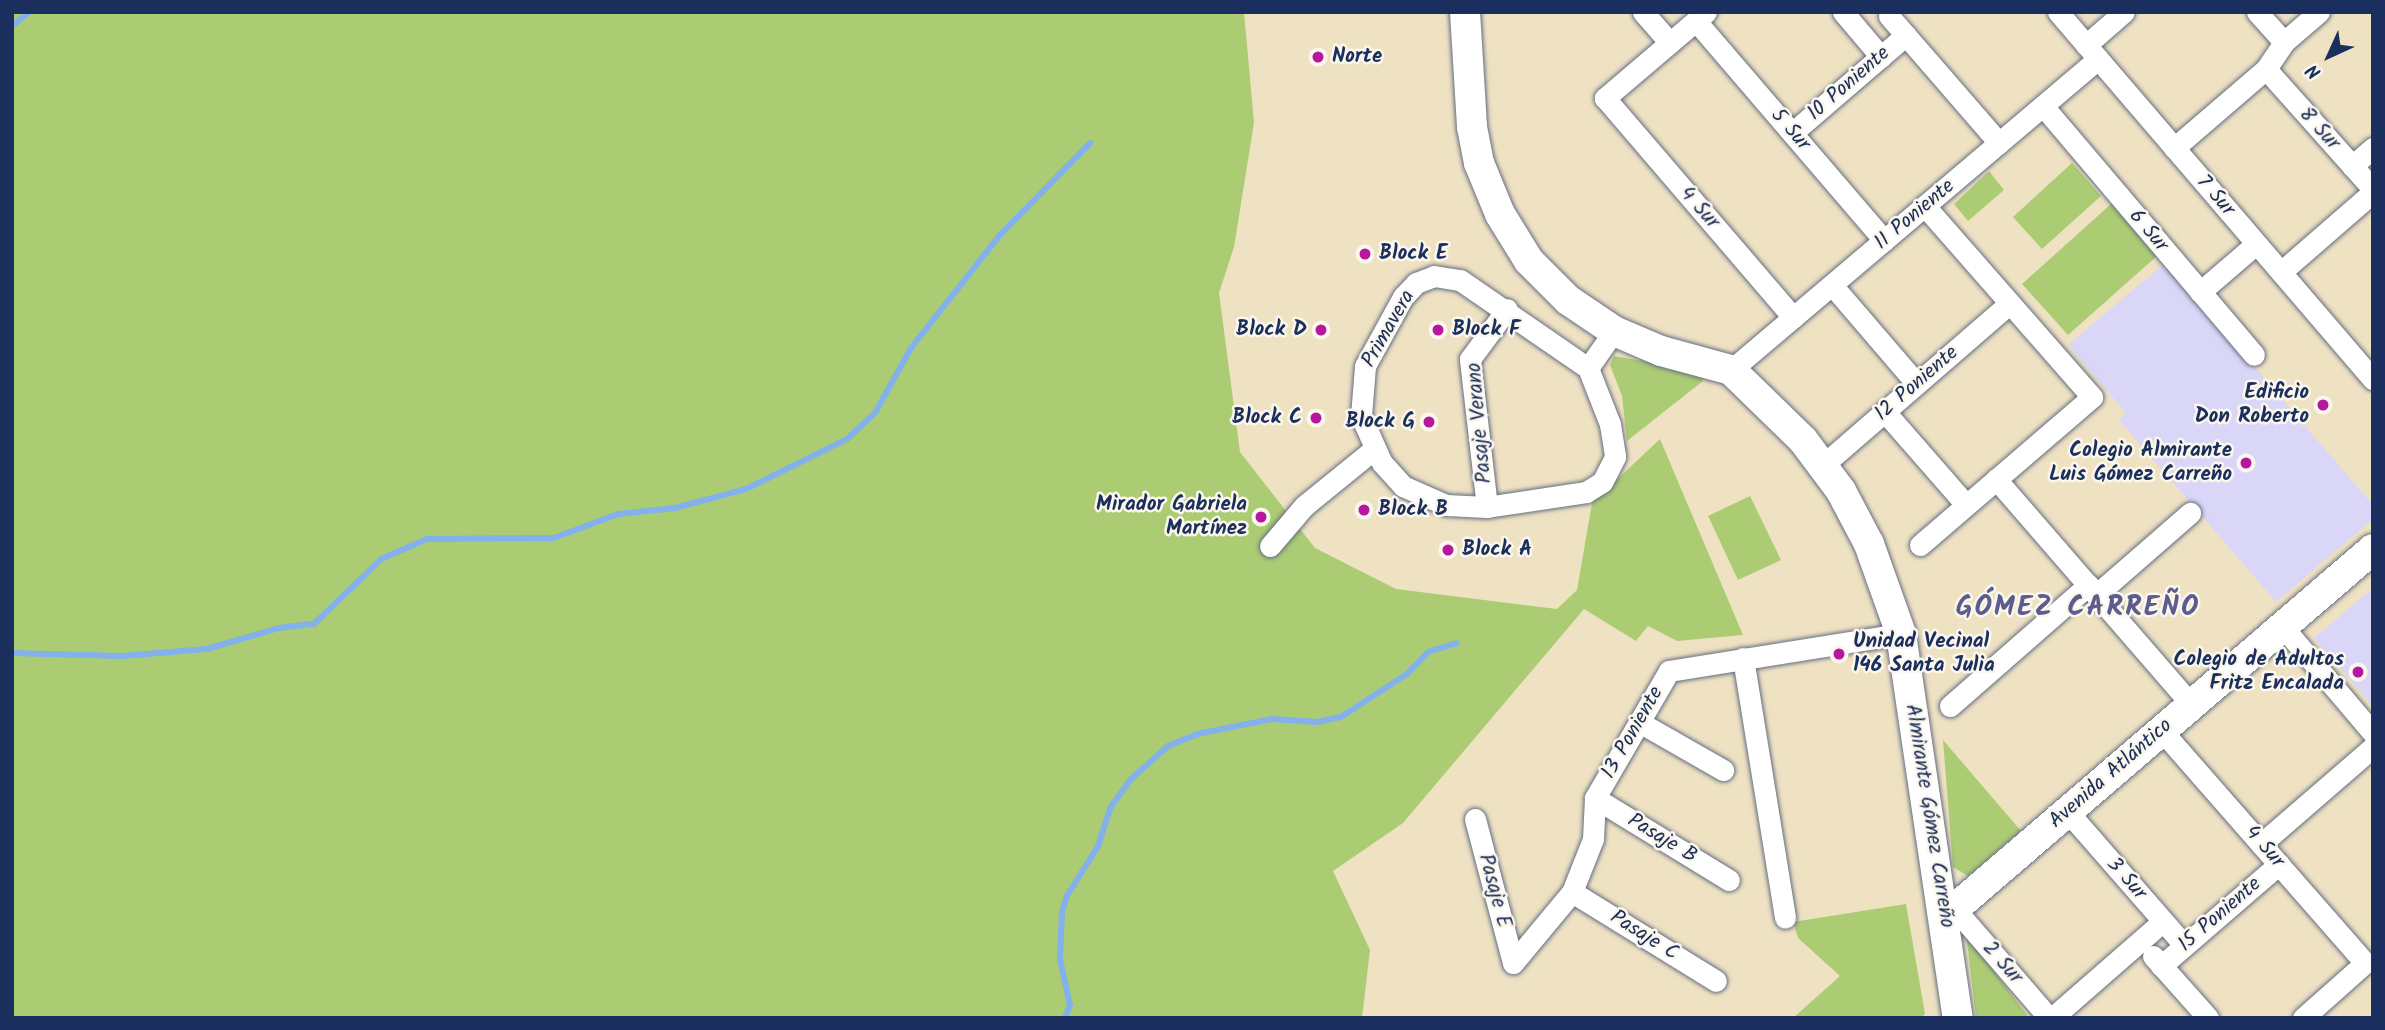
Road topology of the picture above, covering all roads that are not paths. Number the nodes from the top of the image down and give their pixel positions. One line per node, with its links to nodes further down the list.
1 (1465, 12): 33 (street, Almirante Gómez Carreño)
2 (1643, 12): 13 (street)
3 (1843, 12): 11 (street)
4 (2057, 12): 14 (street, 7 Sur)
5 (2124, 12): 14 (street, 11 Poniente)
6 (2257, 12): 12 (street)
7 (2319, 12): 12 (street)
8 (1891, 14): 10 (street); 11 (street, 10 Poniente)
9 (1701, 17): 13 (street); 18 (street, 5 Sur)
10 (1906, 35): 15 (street, 10 Poniente); 19 (street)
11 (1864, 37): 15 (street)
12 (2284, 42): 16 (street)
13 (1670, 43): 32 (street, 4 Sur)
14 (2092, 52): 17 (street, 11 Poniente); 20 (street, 7 Sur)
15 (1881, 57): 18 (street, 10 Poniente)
16 (2266, 69): 20 (street); 22 (street, 8 Sur)
17 (2043, 106): 19 (street, 11 Poniente); 29 (street, 6 Sur)
18 (1792, 133): 25 (street, 5 Sur)
19 (1999, 143): 24 (street, 11 Poniente)
20 (2174, 148): 26 (street, 7 Sur)
21 (2373, 148): 22 (street)
22 (2352, 166): 23 (street, 8 Sur)
23 (2373, 190): 27 (street)
24 (1925, 206): 25 (street, 11 Poniente); 30 (street)
25 (1884, 240): 28 (street, 11 Poniente)
26 (2256, 244): 27 (street, 7 Sur); 29 (street)
27 (2281, 272): 36 (street, 7 Sur)
28 (1832, 285): 32 (street, 11 Poniente); 38 (street)
29 (2200, 292): 34 (street, 6 Sur)
30 (2010, 303): 38 (street, 12 Poniente); 42 (street)
31 (1507, 309): 35 (street, Primavera); 40 (street, Primavera); 44 (street, Pasaje Verano)
32 (1793, 317): 37 (street, 11 Poniente)
33 (1614, 331): 35 (street); 37 (street, Almirante Gómez Carreño)
34 (2254, 355)
35 (1588, 368): 44 (street, Primavera)
36 (2370, 369)
37 (1731, 370): 41 (street, Almirante Gómez Carreño)
38 (1917, 384): 39 (street, 12 Poniente)
39 (1885, 412): 41 (street, 12 Poniente); 43 (street)
40 (1373, 450): 44 (street, Primavera); 47 (street)
41 (1823, 465): 51 (street, Almirante Gómez Carreño)
42 (1996, 479): 43 (street); 49 (street)
43 (1966, 505): 46 (street)
44 (1487, 507)
45 (2190, 513): 49 (street)
46 (1920, 545)
47 (1270, 547)
48 (2373, 549): 50 (street, Avenida Atlántico)
49 (2092, 590): 53 (street); 54 (street)
50 (2283, 627): 53 (street, Avenida Atlántico); 57 (street)
51 (1901, 634): 52 (street, 13 Poniente); 67 (street, Almirante Gómez Carreño)
52 (1743, 658): 55 (street, 13 Poniente); 68 (street)
53 (2192, 705): 56 (street, Avenida Atlántico)
54 (1950, 706)
55 (1639, 722): 59 (street); 60 (street, 13 Poniente)
56 (2162, 731): 61 (street, Avenida Atlántico); 63 (street, 4 Sur)
57 (2373, 733)
58 (2373, 747): 63 (street, 15 Poniente)
59 (1723, 770)
60 (1595, 798): 65 (street, Pasaje B); 66 (street, 13 Poniente)
61 (2068, 812): 67 (street, Avenida Atlántico); 69 (street, 3 Sur)
62 (1475, 819): 72 (street, Pasaje E)
63 (2262, 844): 64 (street, 4 Sur)
64 (2278, 864): 71 (street, 15 Poniente); 78 (street, 4 Sur)
65 (1729, 880)
66 (1572, 892): 72 (street, 13 Poniente); 74 (street, Pasaje C)
67 (1950, 913): 75 (street, Almirante Gómez Carreño); 76 (street, 2 Sur)
68 (1785, 918)
69 (2163, 922): 70 (street, 15 Poniente); 71 (street, 3 Sur)
70 (2140, 942): 73 (street); 76 (street, 15 Poniente)
71 (2184, 946): 73 (street, 15 Poniente)
72 (1513, 963)
73 (2161, 966): 77 (street)
74 (1716, 981)
75 (1958, 1018)
76 (2050, 1018)
77 (2208, 1018)
78 (2303, 1018)

